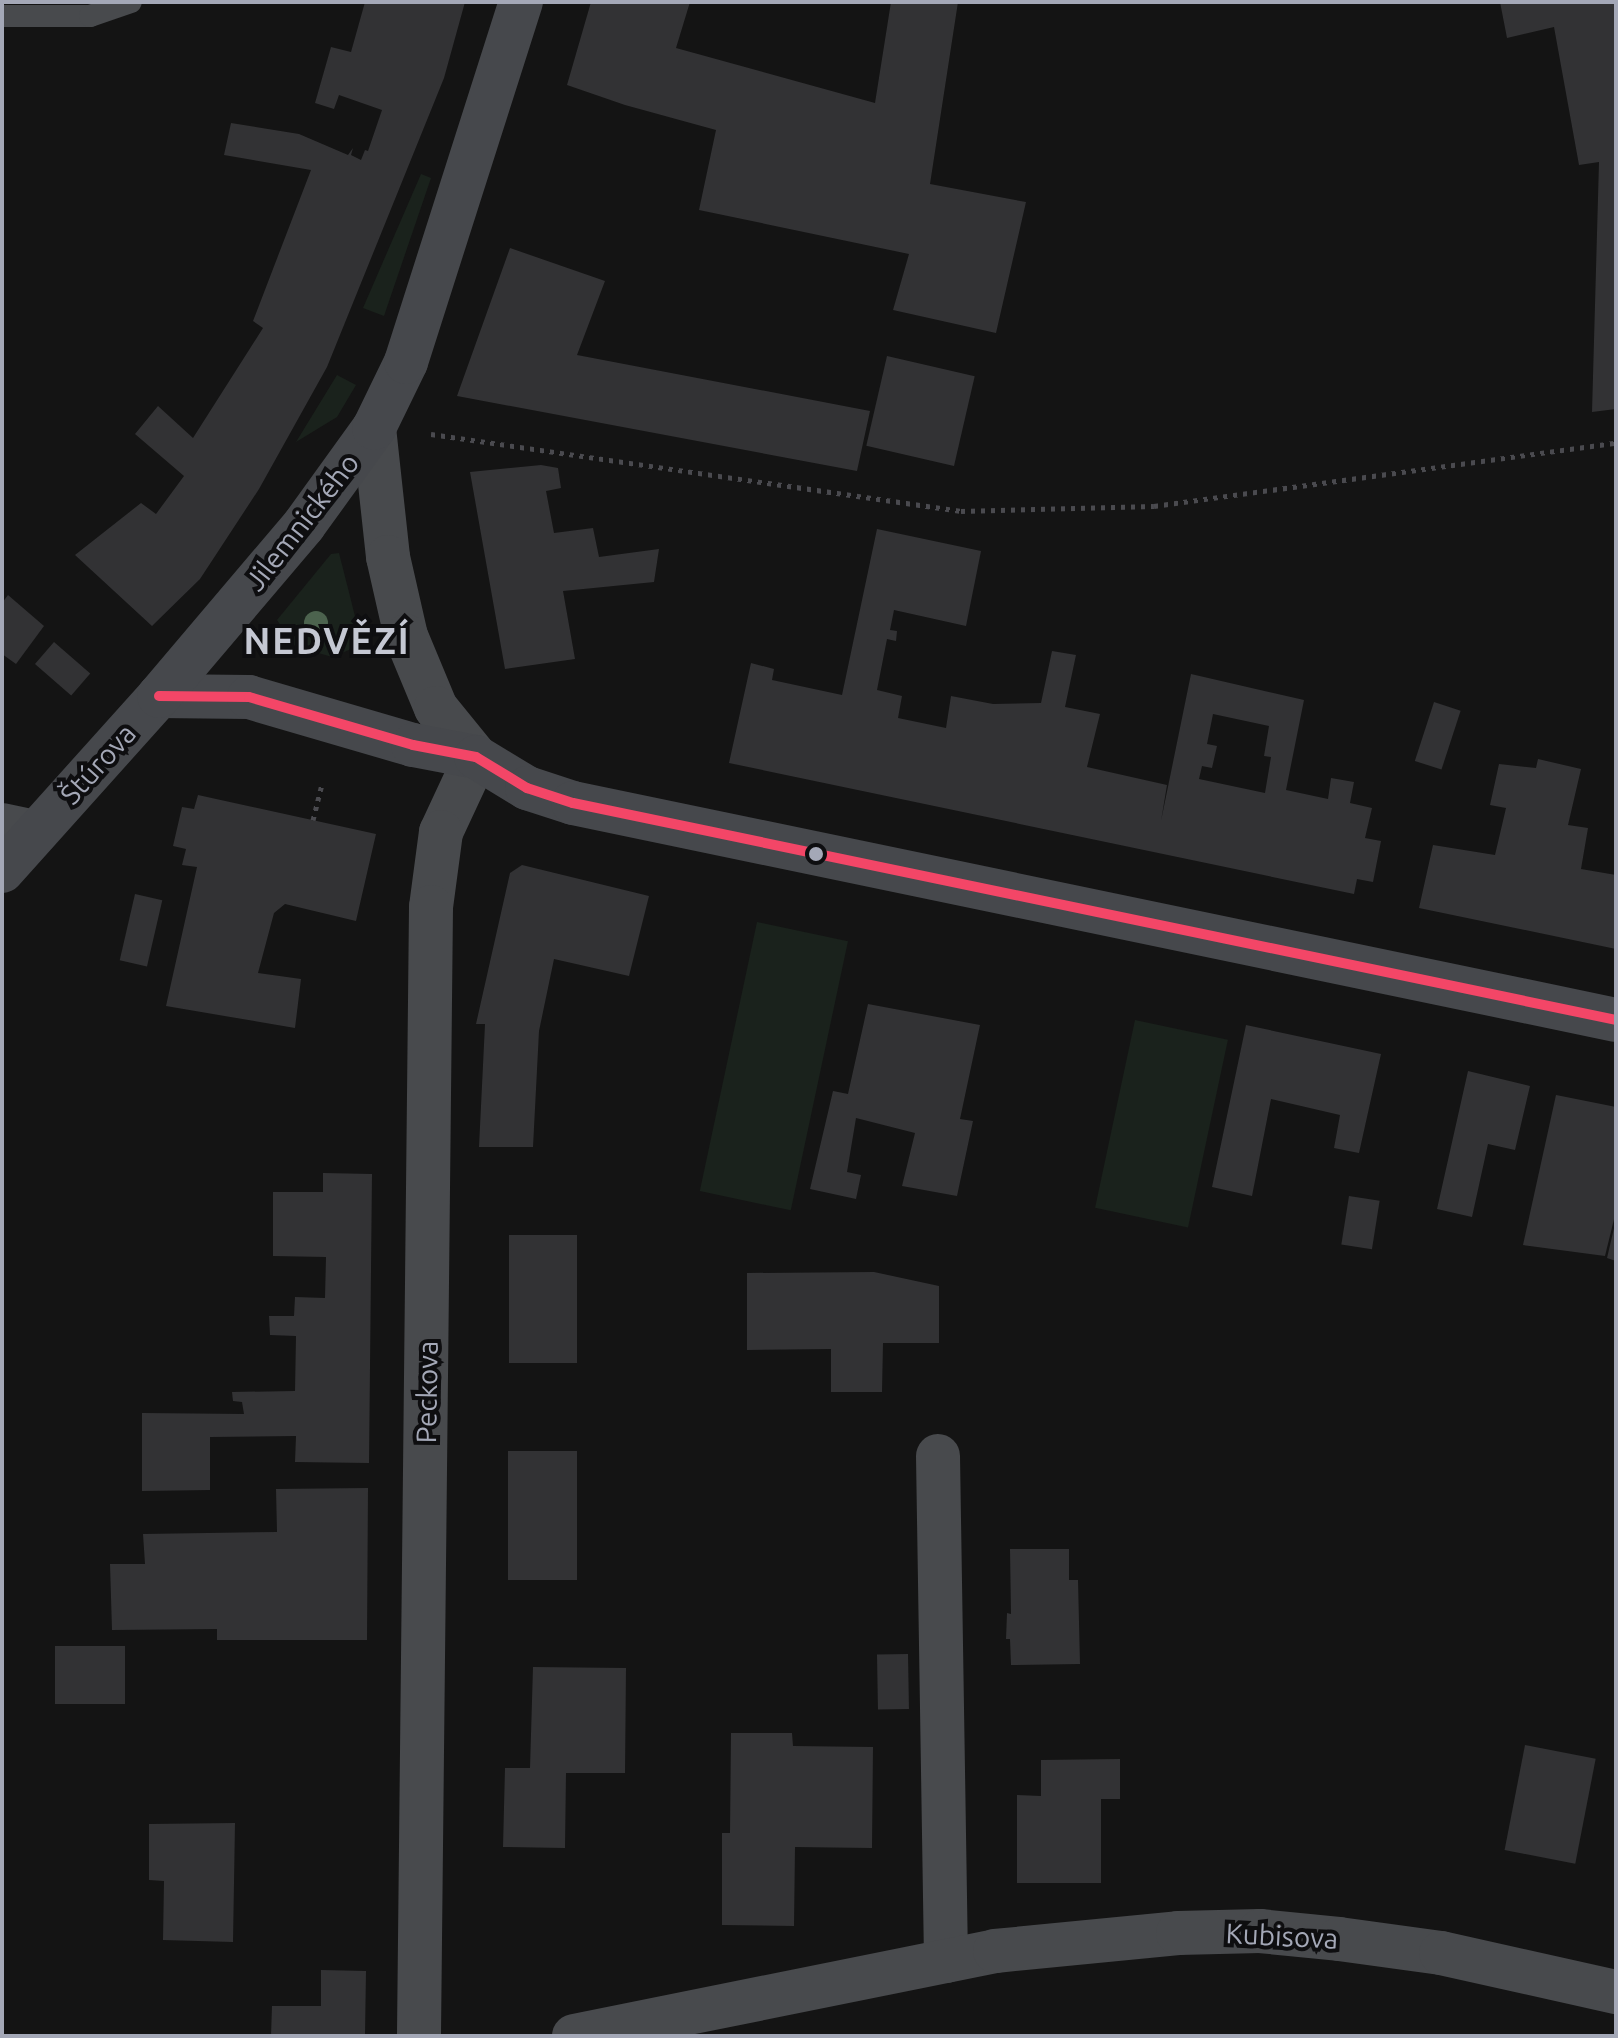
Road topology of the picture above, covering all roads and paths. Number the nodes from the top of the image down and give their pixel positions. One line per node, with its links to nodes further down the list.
1 (131, 2): 3 (lane)
2 (521, 2): 4 (street, Jilemnického)
3 (2, 16)
4 (374, 428): 5 (path); 6 (street, Jilemnického); 7 (street, Jilemnického)
5 (1616, 443)
6 (159, 696): 7 (street, Jilemnického); 10 (street, Štúrova)
7 (476, 757): 12 (street, Jilemnického); 16 (street, Peckova)
8 (322, 785): 9 (path)
9 (313, 820)
10 (19, 828): 11 (street, Štúrova)
11 (2, 871)
12 (1616, 1020)
13 (938, 1456): 14 (street)
14 (946, 1961): 15 (street, Kubisova); 17 (street, Kubisova)
15 (1616, 1992)
16 (419, 2036)
17 (574, 2036)

